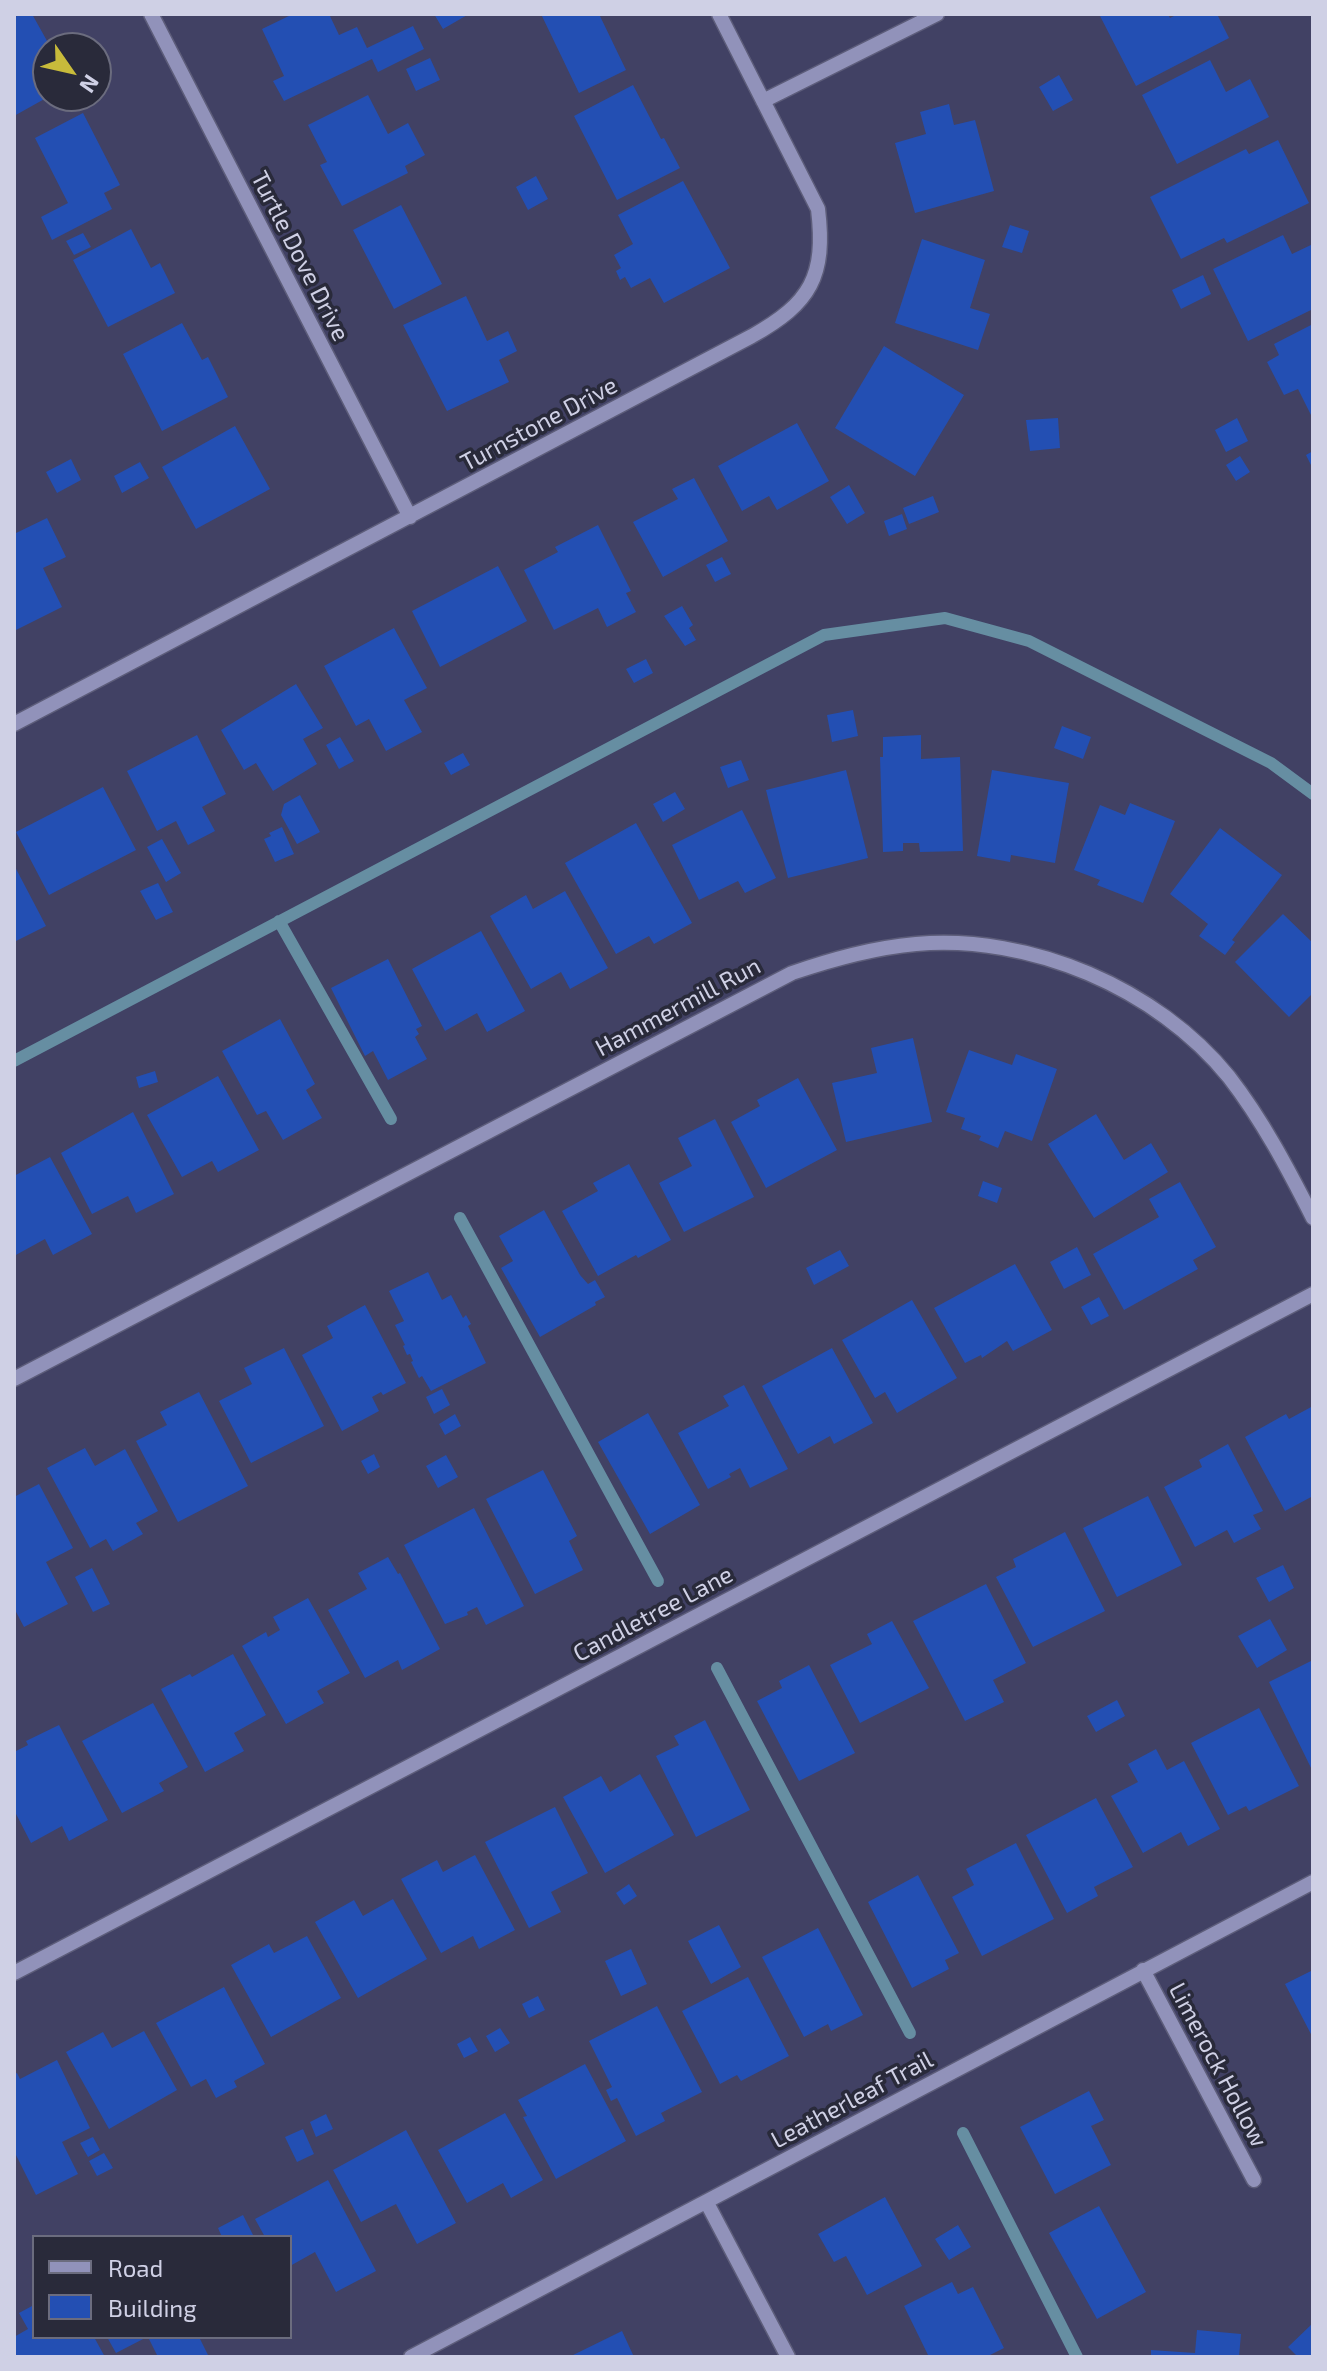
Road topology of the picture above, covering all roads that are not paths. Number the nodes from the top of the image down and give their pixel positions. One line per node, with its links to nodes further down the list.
1 (151, 14): 5 (street, Turtle Dove Drive)
2 (719, 14): 4 (street, Turnstone Drive)
3 (937, 14): 4 (street)
4 (763, 101): 5 (street, Turnstone Drive)
5 (410, 517): 6 (street, Turnstone Drive)
6 (14, 724)
7 (1313, 1218): 9 (street, Hammermill Run)
8 (1313, 1294): 12 (street, Candletree Lane)
9 (14, 1379)
10 (1313, 1882): 11 (street, Leatherleaf Trail)
11 (1143, 1970): 13 (street, Limerock Hollow); 14 (street, Leatherleaf Trail)
12 (14, 1973)
13 (1254, 2180)
14 (707, 2203): 15 (street, Leatherleaf Trail); 16 (street)
15 (411, 2357)
16 (788, 2357)

